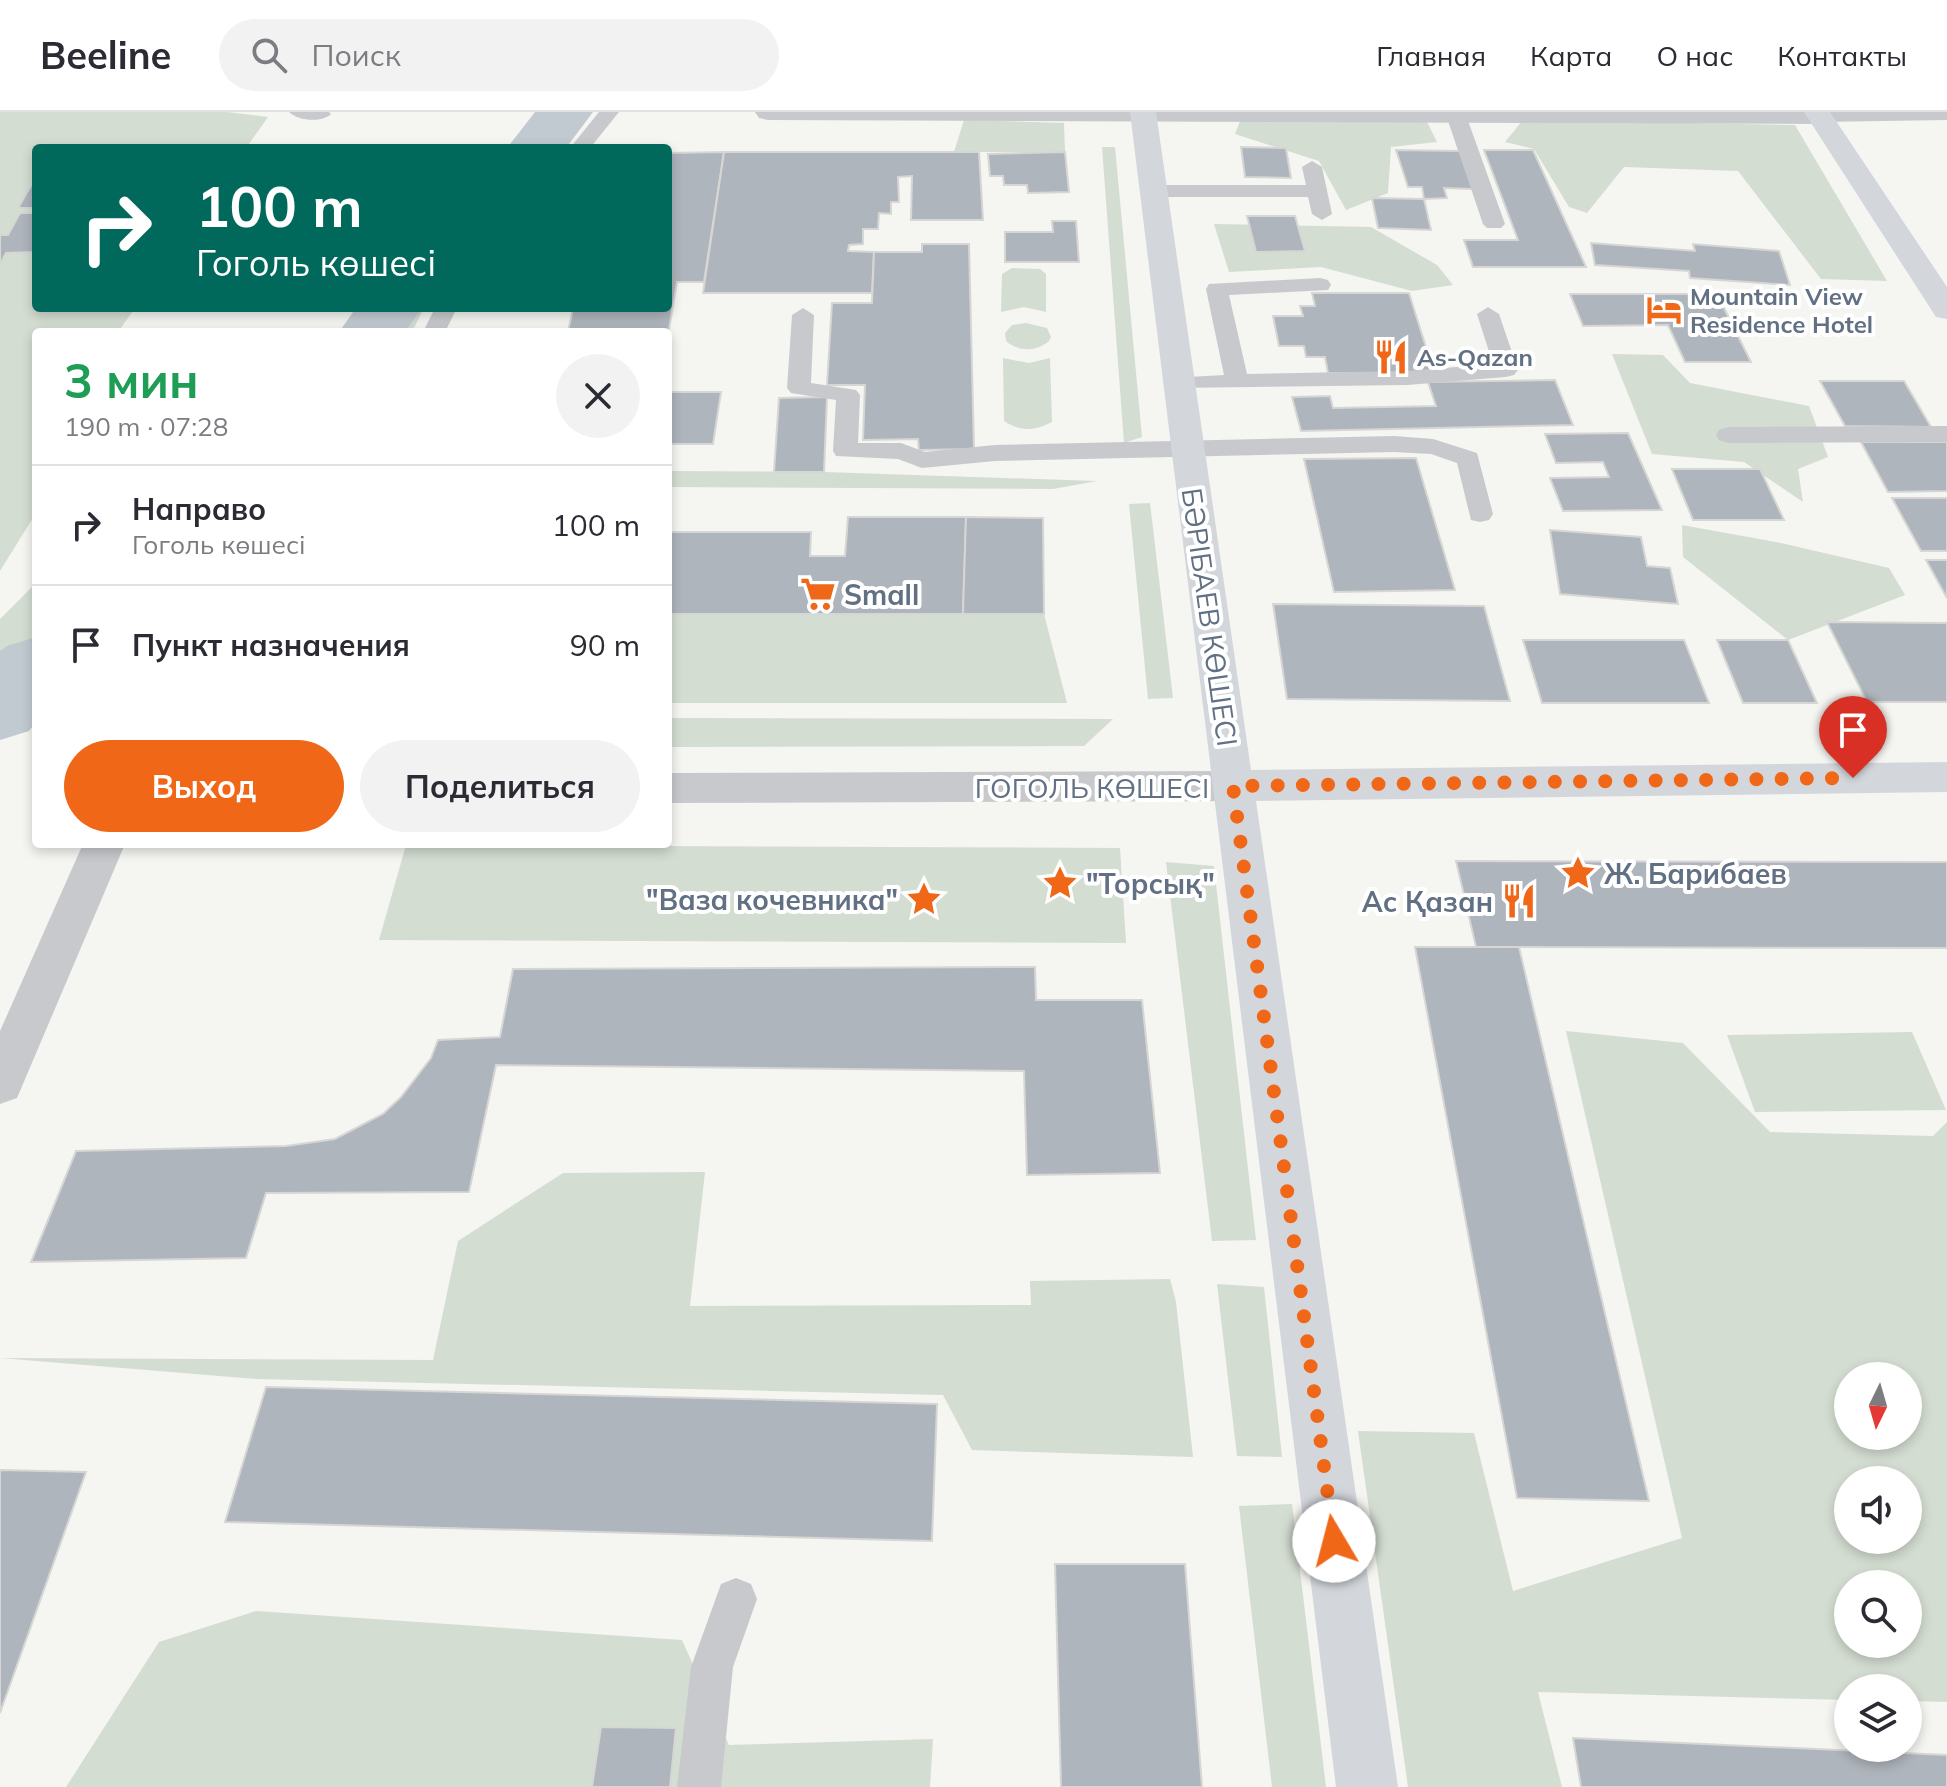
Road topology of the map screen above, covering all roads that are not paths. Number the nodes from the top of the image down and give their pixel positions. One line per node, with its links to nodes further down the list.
1 (299, 112): 5 (lane)
2 (609, 112): 9 (lane)
3 (768, 112): 4 (street)
4 (1143, 113): 8 (street); 11 (street, БӘРІБАЕВ КӨШЕСІ)
5 (321, 114)
6 (1819, 114): 7 (lane); 8 (street); 16 (street)
7 (1947, 114)
8 (1456, 115): 14 (lane)
9 (583, 144)
10 (1312, 167): 12 (lane)
11 (1153, 191): 12 (lane); 20 (street, БӘРІБАЕВ КӨШЕСІ)
12 (1317, 191): 13 (lane)
13 (1322, 214)
14 (1494, 224)
15 (1320, 285): 19 (lane)
16 (1947, 310)
17 (1488, 314): 19 (lane)
18 (803, 315): 23 (lane)
19 (1237, 382): 20 (lane)
20 (1179, 383): 23 (street, БӘРІБАЕВ КӨШЕСІ)
21 (1947, 434): 22 (lane)
22 (1728, 435)
23 (1187, 446): 24 (lane); 26 (street, БӘРІБАЕВ КӨШЕСІ)
24 (1480, 514)
25 (1947, 777): 26 (street, ГОГОЛЬ КӨШЕСІ)
26 (1233, 786): 27 (street, ГОГОЛЬ КӨШЕСІ); 32 (street, БӘРІБАЕВ КӨШЕСІ)
27 (672, 788)
28 (102, 848): 29 (street)
29 (0, 1084)
30 (736, 1599): 31 (lane)
31 (699, 1787)
32 (1367, 1787)

